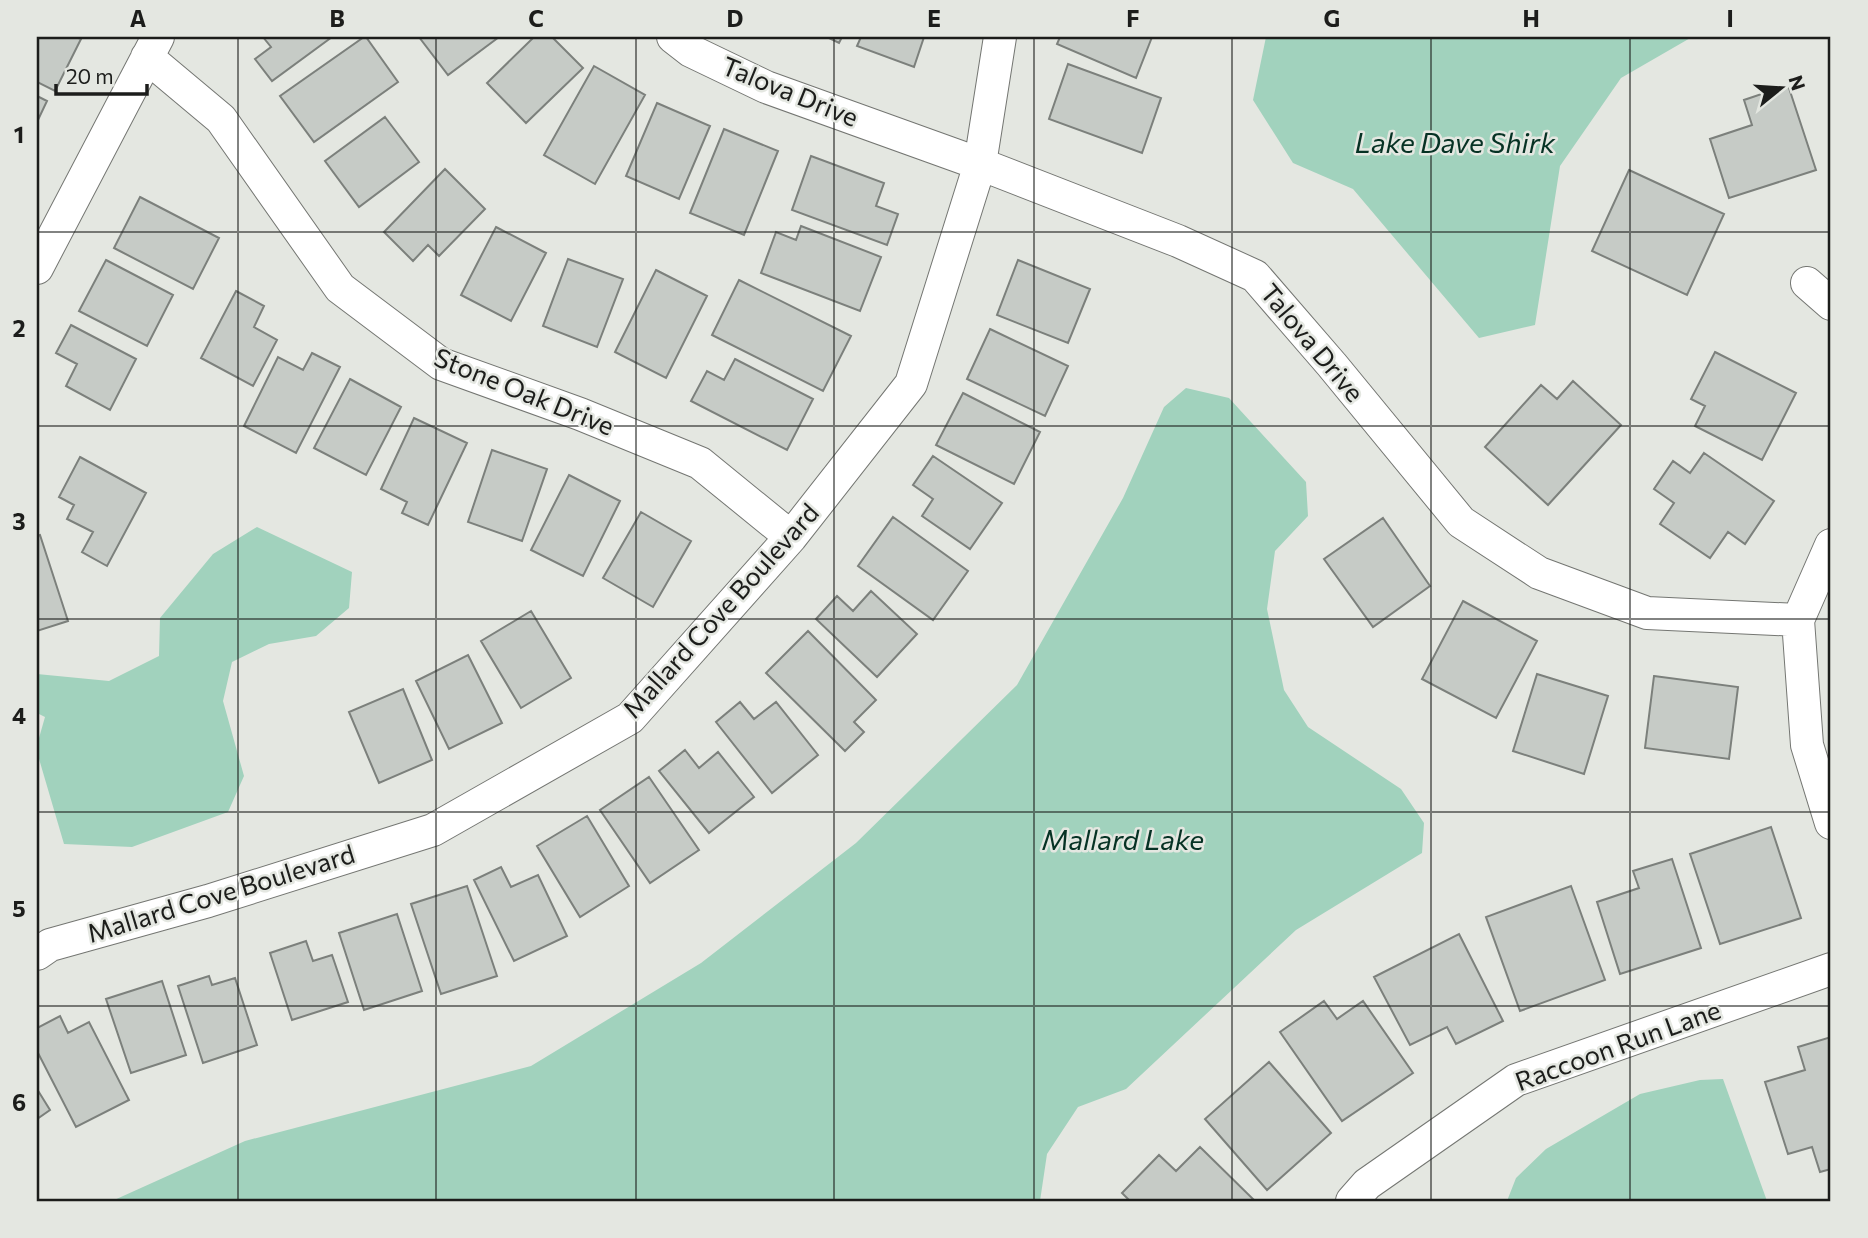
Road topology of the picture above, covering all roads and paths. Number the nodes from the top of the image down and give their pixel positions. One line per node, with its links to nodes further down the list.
1 (673, 37): 4 (street, Talova Drive)
2 (1000, 37): 4 (street, Mallard Cove Boulevard)
3 (152, 47): 5 (street); 8 (street, Stone Oak Drive)
4 (980, 164): 8 (street, Mallard Cove Boulevard); 10 (street, Talova Drive)
5 (37, 268)
6 (1807, 283): 7 (street)
7 (1831, 304)
8 (791, 537): 12 (street, Mallard Cove Boulevard)
9 (1831, 545): 10 (street)
10 (1798, 620): 11 (street)
11 (1831, 823)
12 (37, 954)
13 (1831, 968): 14 (street, Raccoon Run Lane)
14 (1352, 1201)

